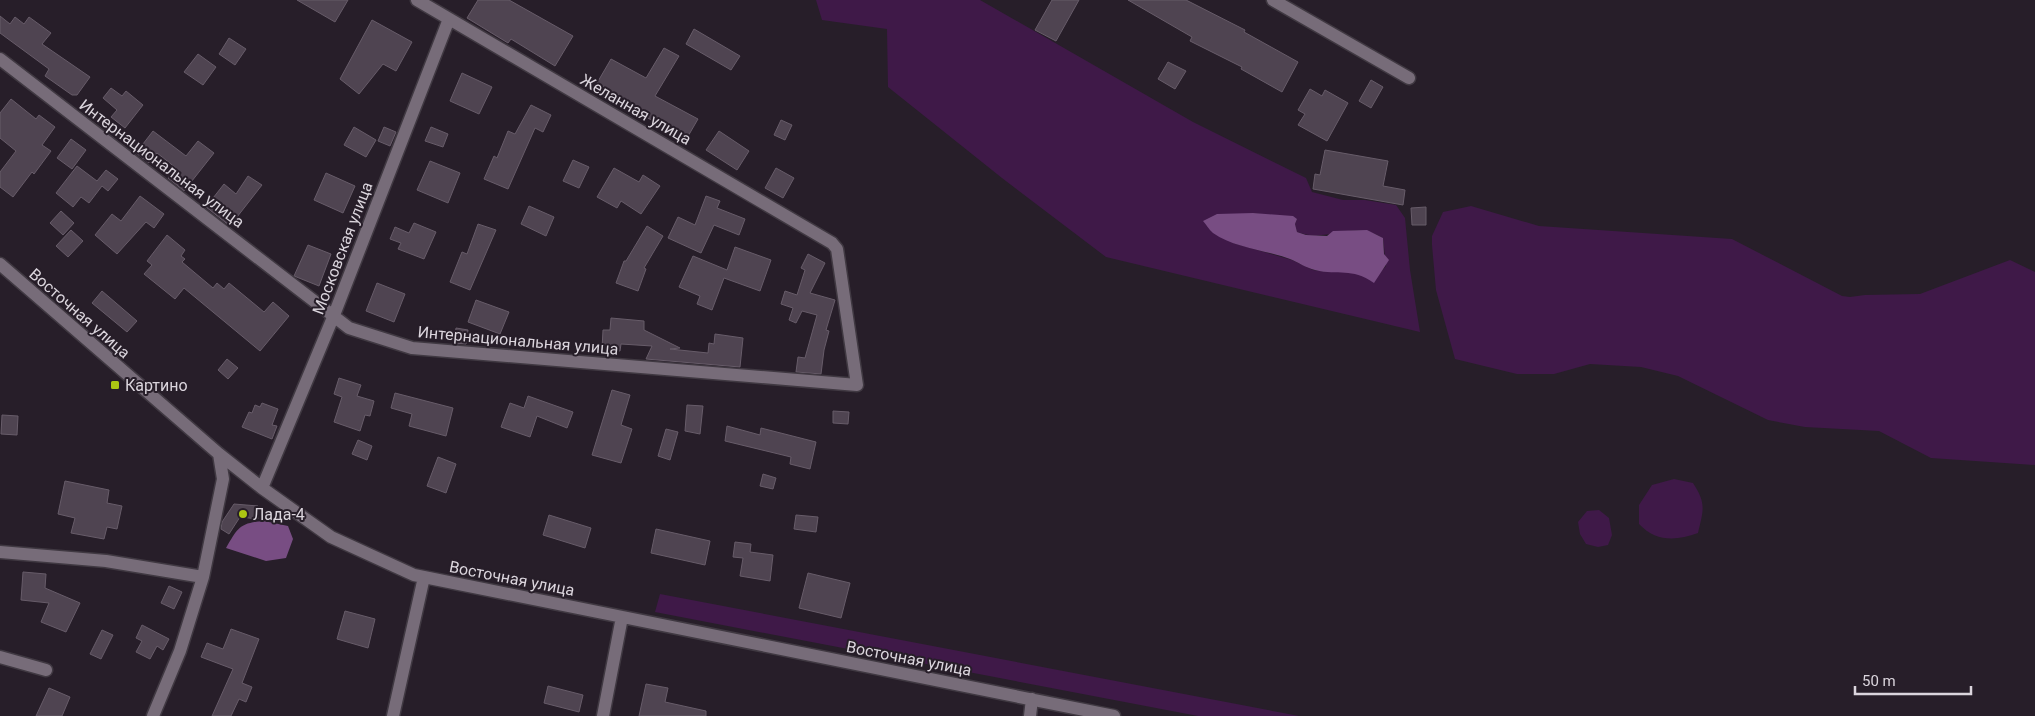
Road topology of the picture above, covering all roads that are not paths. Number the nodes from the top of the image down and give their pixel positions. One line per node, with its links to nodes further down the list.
1 (417, 0): 3 (street, Желанная улица)
2 (1273, 0): 5 (street)
3 (449, 19): 7 (street, Московская улица); 8 (street, Желанная улица)
4 (0, 59): 7 (street, Интернациональная улица)
5 (1409, 78)
6 (0, 264): 9 (street, Восточная улица)
7 (334, 315): 8 (street, Интернациональная улица); 10 (street, Московская улица)
8 (857, 385)
9 (219, 454): 10 (street, Восточная улица); 12 (street)
10 (262, 488): 13 (street, Восточная улица)
11 (0, 552): 12 (street)
12 (203, 577): 18 (street)
13 (424, 577): 14 (street, Восточная улица); 19 (street)
14 (622, 617): 17 (street, Восточная улица); 20 (street)
15 (0, 657): 16 (street)
16 (46, 670)
17 (1032, 700): 21 (street); 22 (street, Восточная улица)
18 (153, 716)
19 (393, 716)
20 (603, 716)
21 (1030, 716)
22 (1114, 716)

